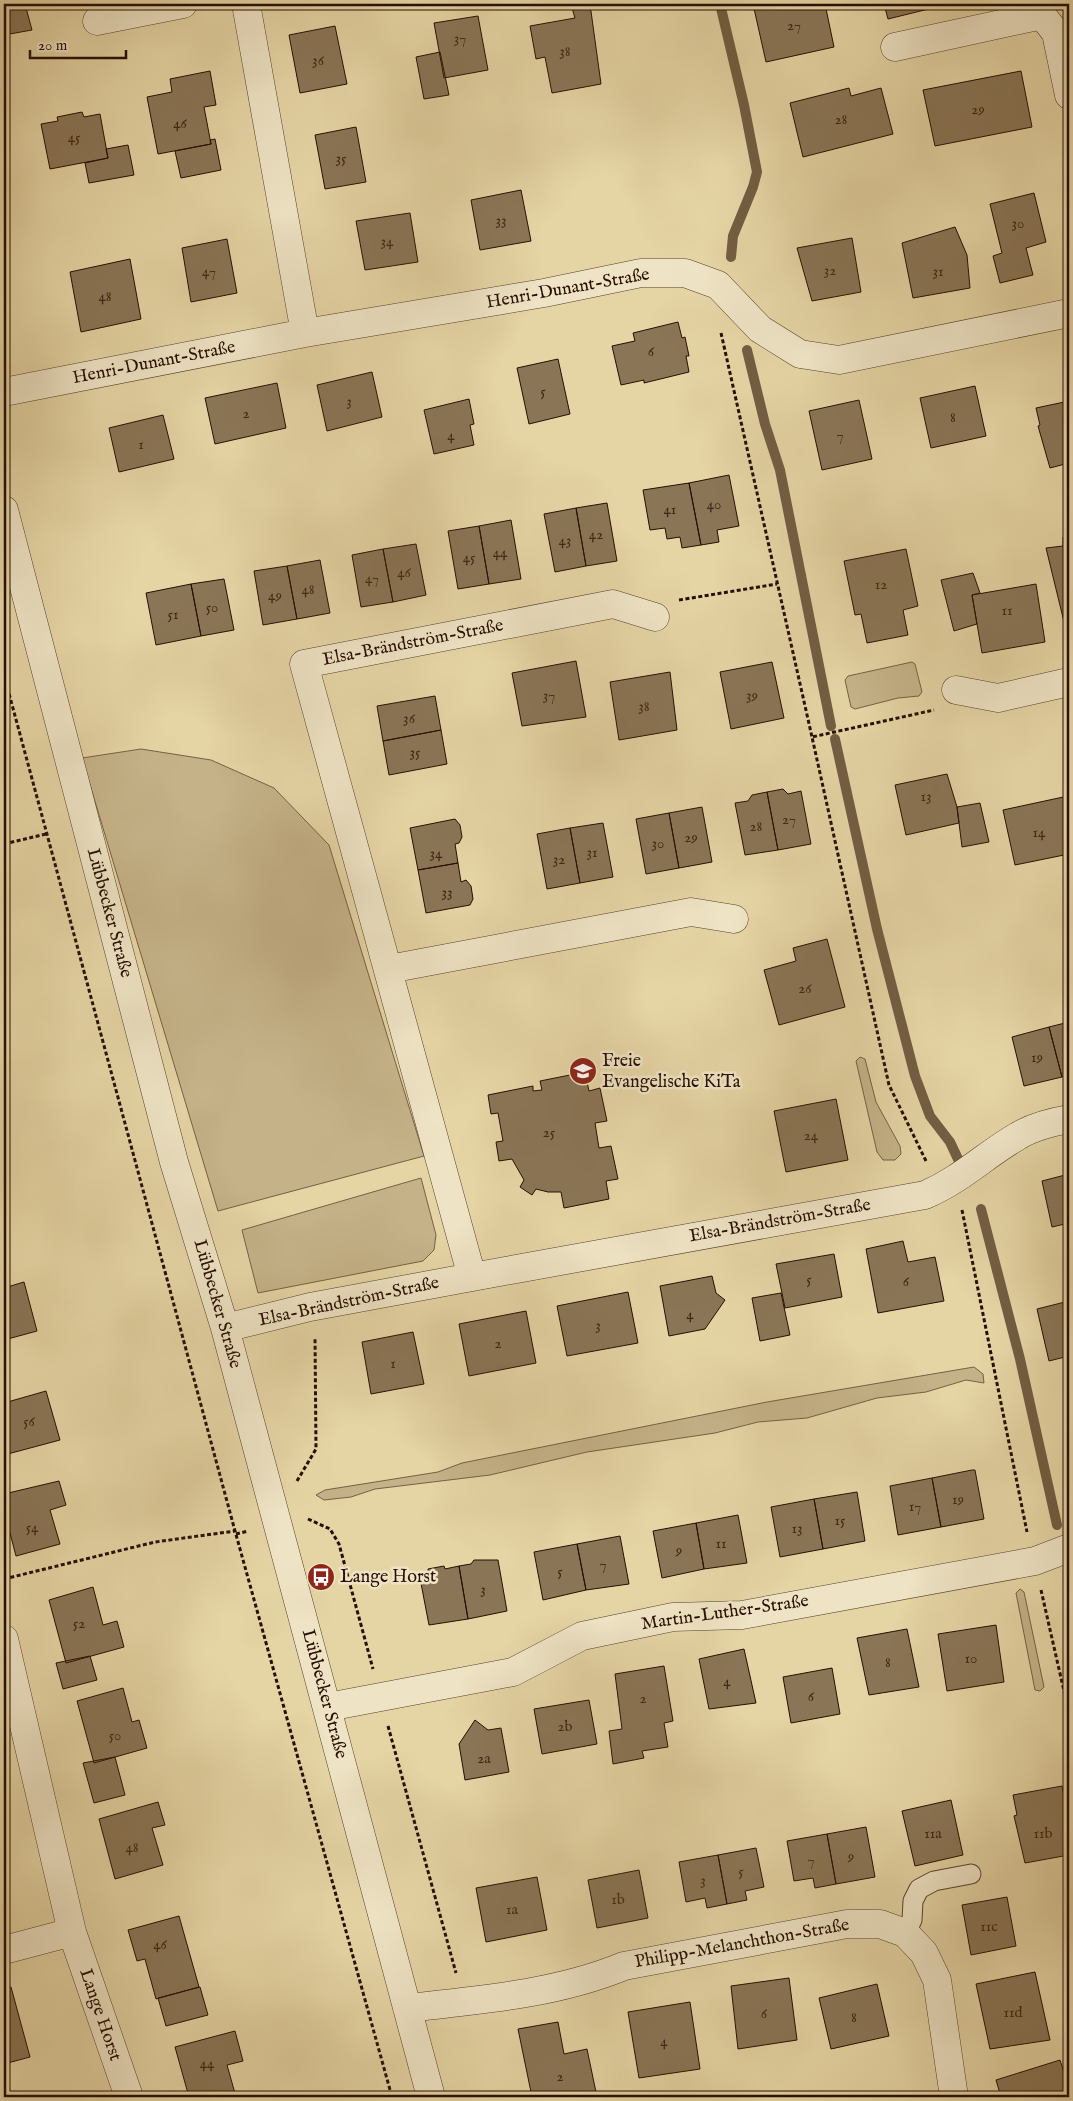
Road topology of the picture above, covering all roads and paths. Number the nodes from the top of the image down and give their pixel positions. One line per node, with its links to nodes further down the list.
1 (183, 4): 4 (street)
2 (246, 4): 9 (street)
3 (1046, 9): 5 (street); 6 (street)
4 (97, 21)
5 (894, 47)
6 (1069, 95)
7 (718, 285): 8 (street, Henri-Dunant-Straße); 9 (street, Henri-Dunant-Straße); 12 (path)
8 (1069, 313)
9 (305, 333): 10 (street, Henri-Dunant-Straße)
10 (4, 392)
11 (4, 510): 26 (street, Lübbecker Straße)
12 (777, 584): 13 (path); 17 (path)
13 (655, 617): 21 (street, Elsa-Brändström-Straße)
14 (4, 674): 18 (path)
15 (1069, 682): 16 (street)
16 (956, 690): 17 (path)
17 (812, 737): 23 (path)
18 (46, 834): 19 (path); 29 (path)
19 (4, 844)
20 (734, 918): 21 (street)
21 (389, 969): 24 (street, Elsa-Brändström-Straße)
22 (1069, 1119): 23 (street, Elsa-Brändström-Straße)
23 (944, 1187): 24 (street, Elsa-Brändström-Straße); 31 (path)
24 (472, 1276): 25 (street, Elsa-Brändström-Straße)
25 (310, 1307): 26 (street, Elsa-Brändström-Straße); 27 (path)
26 (225, 1328): 35 (street, Lübbecker Straße)
27 (293, 1488)
28 (302, 1516): 34 (path)
29 (235, 1531): 32 (path); 44 (path)
30 (1069, 1548): 31 (street, Martin-Luther-Straße)
31 (1034, 1562): 34 (street, Martin-Luther-Straße); 36 (path)
32 (4, 1579)
33 (4, 1639): 38 (street, Lange Horst)
34 (380, 1697): 35 (street, Martin-Luther-Straße); 41 (path)
35 (328, 1707): 42 (street, Lübbecker Straße)
36 (1069, 1713)
37 (971, 1874): 39 (lane)
38 (72, 1932): 40 (street); 43 (street, Lange Horst)
39 (905, 1933): 41 (street, Philipp-Melanchthon-Straße); 46 (street, Philipp-Melanchthon-Straße)
40 (4, 1950)
41 (463, 2002): 42 (street, Philipp-Melanchthon-Straße)
42 (407, 2008): 45 (street, Lübbecker Straße)
43 (129, 2097)
44 (392, 2097)
45 (431, 2097)
46 (954, 2097)

